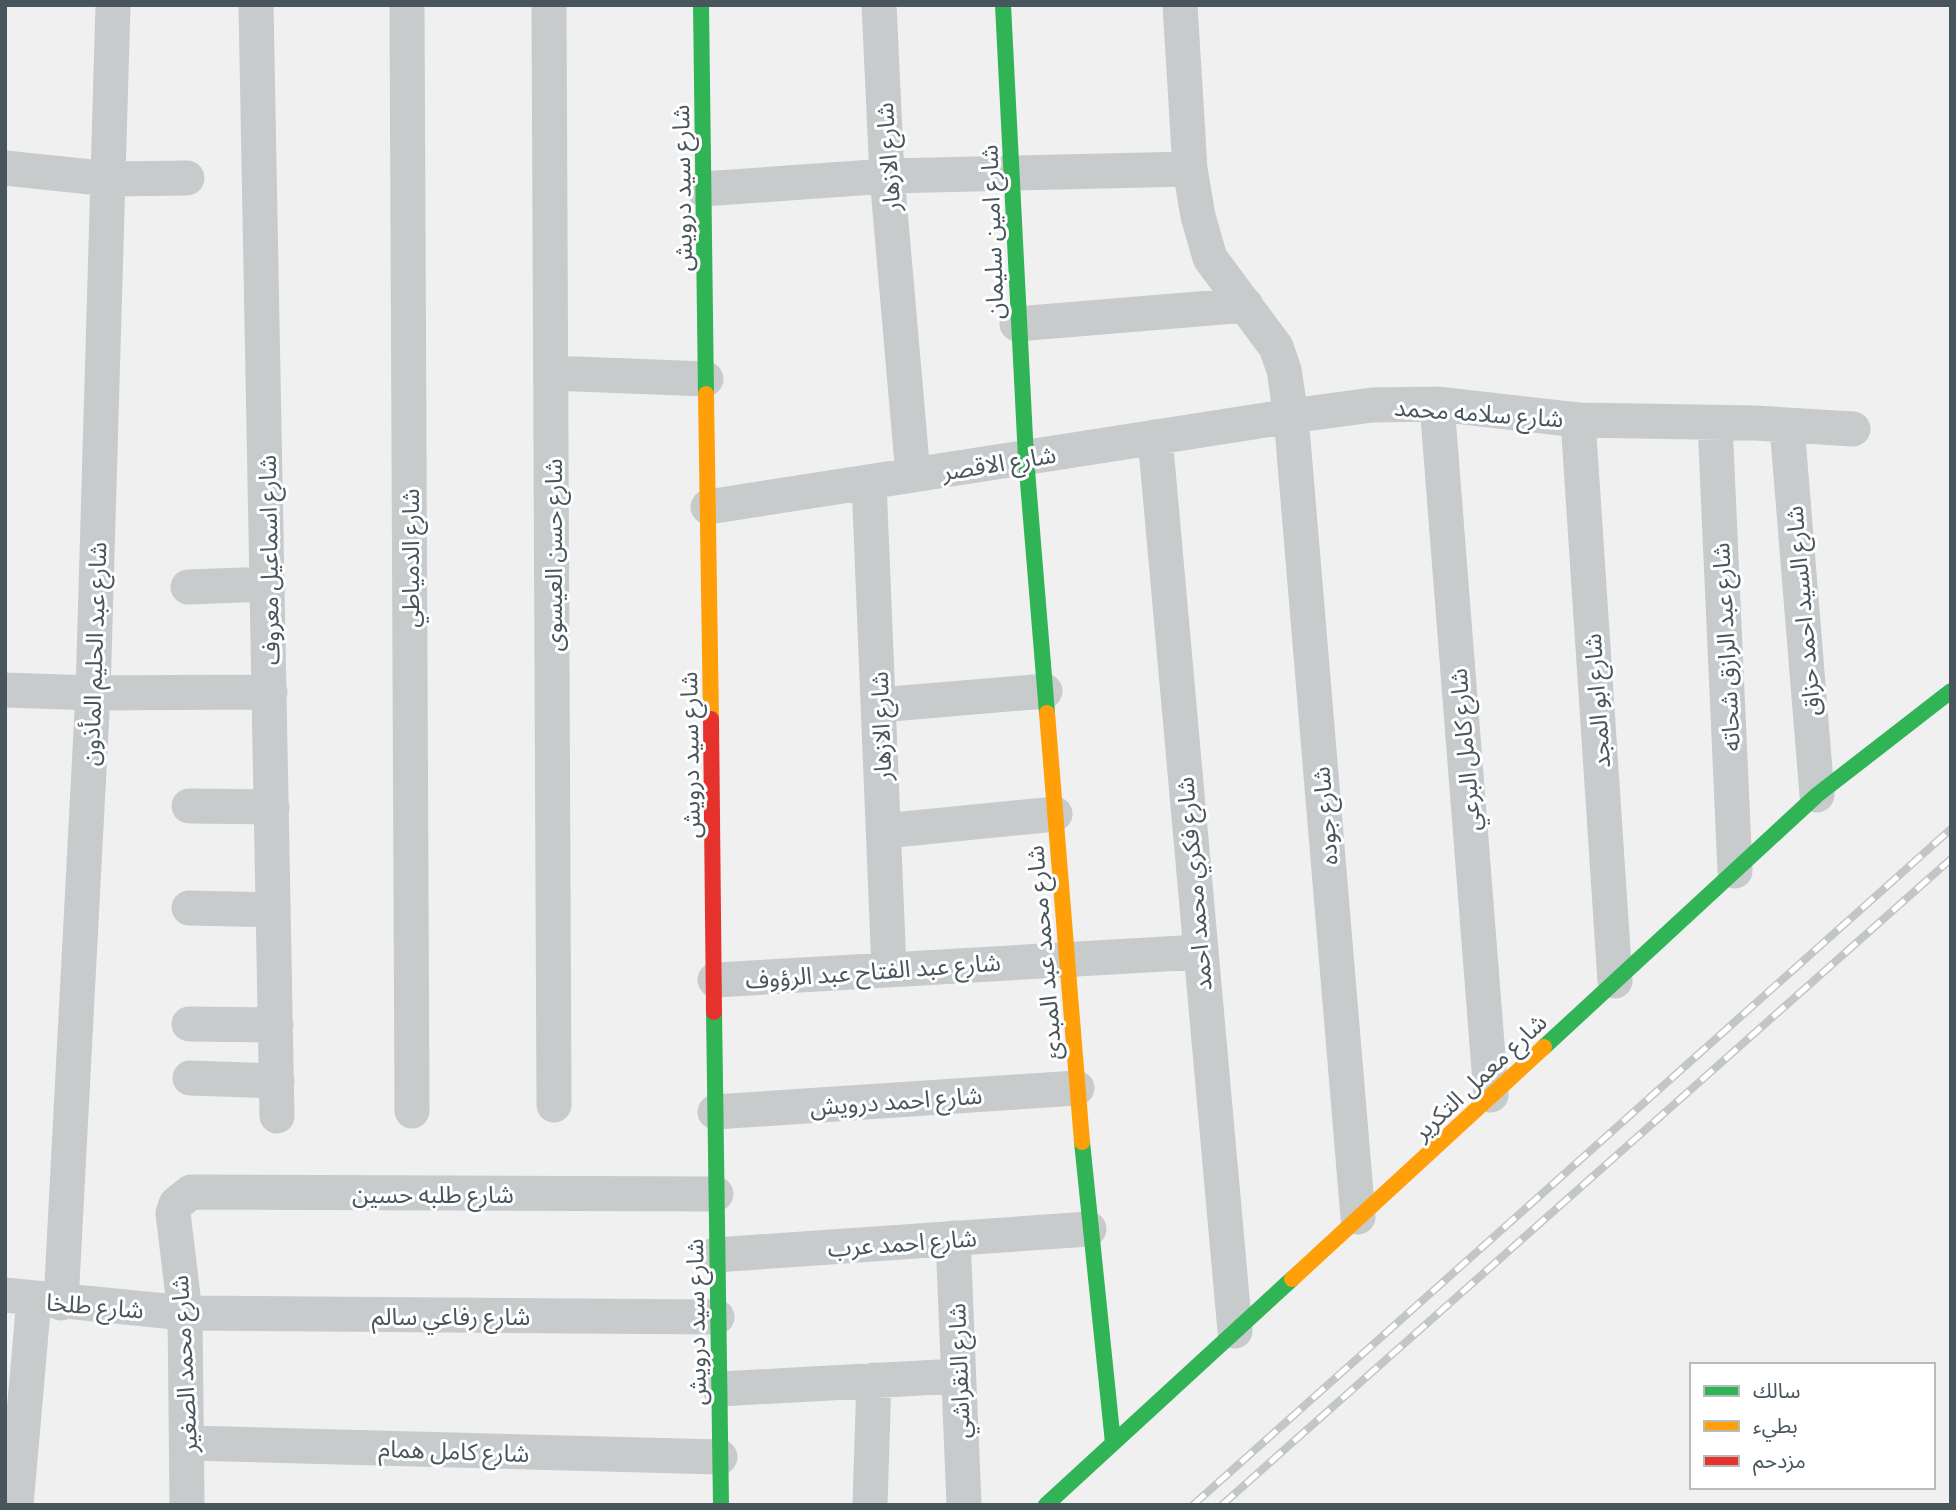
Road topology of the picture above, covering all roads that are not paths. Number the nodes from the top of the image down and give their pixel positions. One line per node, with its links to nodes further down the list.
1 (113, 5): 14 (street, شارع عبد الحليم المأذون)
2 (256, 5): 31 (street, شارع اسماعيل معروف)
3 (407, 5): 59 (street, شارع الدمياطي)
4 (549, 5): 18 (street, شارع حسن العيسوى)
5 (701, 5): 15 (street, شارع سيد درويش)
6 (879, 5): 12 (street, شارع الازهار)
7 (1003, 5): 11 (street, شارع امين سليمان)
8 (1180, 5): 10 (street)
9 (5, 168): 14 (street)
10 (1190, 169): 11 (street); 16 (street)
11 (1011, 175): 12 (street); 17 (street, شارع امين سليمان)
12 (887, 176): 15 (street); 28 (street, شارع الازهار)
13 (187, 178): 14 (street)
14 (110, 180): 37 (street, شارع عبد الحليم المأذون)
15 (704, 189): 19 (street, شارع سيد درويش)
16 (1246, 306): 17 (street); 21 (street)
17 (1017, 324): 27 (street, شارع امين سليمان)
18 (551, 373): 19 (street); 58 (street, شارع حسن العيسوى)
19 (706, 379): 30 (street, شارع سيد درويش)
20 (1437, 404): 21 (street, شارع سلامه محمد); 22 (street, شارع سلامه محمد); 57 (street, شارع كامل البرعي)
21 (1291, 416): 26 (street, شارع الاقصر); 63 (street, شارع جوده)
22 (1578, 420): 23 (street, شارع سلامه محمد); 51 (street, شارع ابو المجد)
23 (1715, 423): 24 (street, شارع سلامه محمد); 44 (street, شارع عبد الرازق شحاته)
24 (1787, 426): 25 (street, شارع سلامه محمد); 39 (street, شارع السيد احمد حزاق)
25 (1853, 429)
26 (1155, 437): 27 (street, شارع الاقصر); 47 (street, شارع فكري محمد احمد)
27 (1026, 458): 28 (street, شارع الاقصر); 34 (street, شارع محمد عبد المبدئ)
28 (914, 475): 29 (street, شارع الاقصر)
29 (869, 482): 30 (street, شارع الاقصر); 38 (street, شارع الازهار)
30 (708, 507): 50 (street, شارع سيد درويش)
31 (269, 584): 32 (street); 36 (street, شارع اسماعيل معروف)
32 (188, 587)
33 (5, 690): 37 (street)
34 (1045, 691): 38 (street); 42 (street, شارع محمد عبد المبدئ)
35 (1951, 691): 39 (street, شارع معمل التكرير)
36 (271, 692): 37 (street); 41 (street, شارع اسماعيل معروف)
37 (93, 693): 68 (street, شارع عبد الحليم المأذون)
38 (879, 705): 43 (street, شارع الازهار)
39 (1817, 795): 44 (street, شارع معمل التكرير)
40 (189, 806): 41 (street)
41 (272, 807): 46 (street, شارع اسماعيل معروف)
42 (1055, 814): 43 (street); 48 (street, شارع محمد عبد المبدئ)
43 (884, 831): 49 (street, شارع الازهار)
44 (1735, 871): 51 (street, شارع معمل التكرير)
45 (189, 908): 46 (street)
46 (273, 910): 53 (street, شارع اسماعيل معروف)
47 (1199, 952): 48 (street, شارع عبد الفتاح عبد الرؤوف); 71 (street, شارع فكري محمد احمد)
48 (1066, 957): 49 (street, شارع عبد الفتاح عبد الرؤوف); 56 (street, شارع محمد عبد المبدئ)
49 (889, 970): 50 (street, شارع عبد الفتاح عبد الرؤوف)
50 (715, 979): 60 (street, شارع سيد درويش)
51 (1615, 981): 57 (street, شارع معمل التكرير)
52 (189, 1024): 53 (street)
53 (276, 1026): 55 (street, شارع اسماعيل معروف)
54 (190, 1078): 55 (street)
55 (276, 1081): 61 (street, شارع اسماعيل معروف)
56 (1077, 1088): 60 (street, شارع احمد درويش); 65 (street, شارع محمد عبد المبدئ)
57 (1492, 1095): 63 (street, شارع معمل التكرير)
58 (554, 1105)
59 (412, 1111)
60 (715, 1112): 62 (street, شارع سيد درويش)
61 (277, 1116)
62 (716, 1194): 64 (street, شارع طلبه حسين); 67 (street, شارع سيد درويش)
63 (1358, 1217): 71 (street, شارع معمل التكرير)
64 (173, 1224): 69 (street, شارع محمد الصغير)
65 (1089, 1228): 66 (street, شارع احمد عرب); 76 (street, شارع محمد عبد المبدئ)
66 (953, 1238): 67 (street, شارع احمد عرب); 72 (street, شارع النقراشي)
67 (715, 1255): 70 (street, شارع سيد درويش)
68 (33, 1299): 69 (street, شارع طلخا); 78 (street, شارع عبد الحليم المأذون)
69 (185, 1313): 70 (street, شارع رفاعي سالم); 75 (street, شارع محمد الصغير)
70 (717, 1317): 74 (street, شارع سيد درويش)
71 (1235, 1331): 76 (street, شارع معمل التكرير)
72 (957, 1376): 73 (street); 82 (street, شارع النقراشي)
73 (874, 1380): 74 (street); 81 (street)
74 (720, 1389): 77 (street, شارع سيد درويش)
75 (188, 1443): 77 (street, شارع كامل همام); 79 (street, شارع محمد الصغير)
76 (1113, 1443): 83 (street, شارع معمل التكرير)
77 (720, 1457): 80 (street, شارع سيد درويش)
78 (16, 1505)
79 (187, 1505)
80 (720, 1505)
81 (870, 1505)
82 (964, 1505)
83 (1046, 1505)

